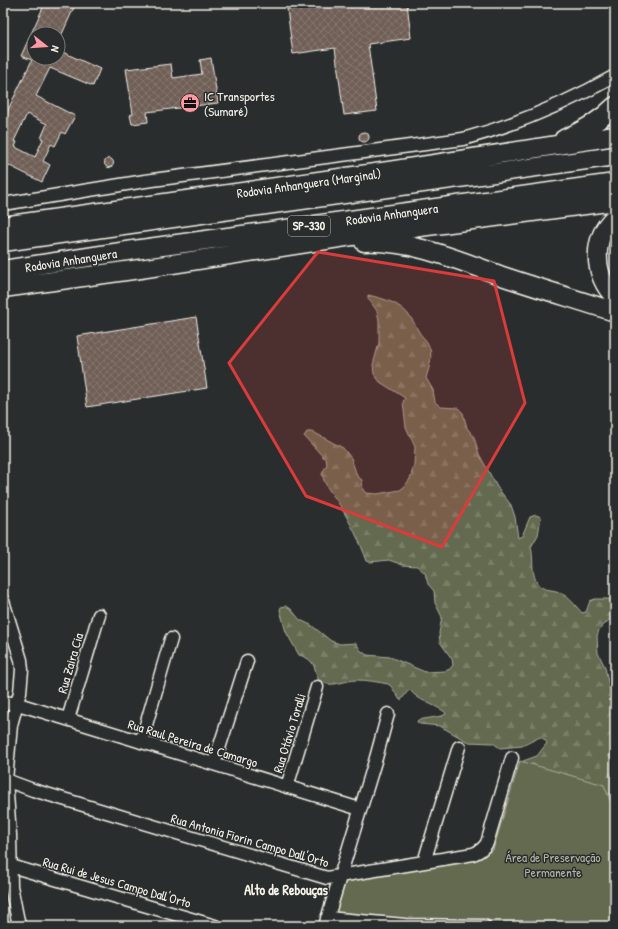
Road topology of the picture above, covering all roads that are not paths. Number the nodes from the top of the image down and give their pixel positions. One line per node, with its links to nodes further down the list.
1 (615, 76): 8 (street)
2 (615, 106): 5 (highway)
3 (615, 136): 5 (highway, Rodovia Anhanguera (Marginal))
4 (615, 156): 11 (highway, Rodovia Anhanguera / SP-330)
5 (470, 158): 10 (highway, Rodovia Anhanguera (Marginal))
6 (615, 183): 13 (highway, Rodovia Anhanguera / SP-330)
7 (615, 201): 12 (highway)
8 (3, 204)
9 (615, 217): 15 (highway)
10 (3, 226)
11 (3, 242)
12 (256, 251): 14 (highway); 16 (highway)
13 (3, 270)
14 (3, 288)
15 (615, 297)
16 (615, 312)
17 (3, 601): 23 (street)
18 (99, 615): 25 (street, Rua Zaira Cia)
19 (171, 639): 26 (street)
20 (248, 661): 29 (street)
21 (317, 687): 31 (street, Rua Otávio Toralli)
22 (3, 702): 23 (street, Rua Raul Pereira de Camargo)
23 (18, 704): 25 (street, Rua Raul Pereira de Camargo); 30 (street)
24 (388, 714): 32 (street)
25 (68, 720): 26 (street, Rua Raul Pereira de Camargo)
26 (140, 742): 29 (street, Rua Raul Pereira de Camargo)
27 (459, 747): 34 (street)
28 (512, 758): 34 (street, Rua Antonia Fiorin Campo Dall'Orto)
29 (214, 764): 31 (street, Rua Raul Pereira de Camargo)
30 (4, 780): 33 (street); 35 (street, Rua Antonia Fiorin Campo Dall'Orto)
31 (287, 787): 32 (street, Rua Raul Pereira de Camargo)
32 (360, 809): 35 (street)
33 (8, 859): 37 (street); 38 (street, Rua Rui de Jesus Campo Dall'Orto)
34 (424, 862): 35 (street, Rua Antonia Fiorin Campo Dall'Orto)
35 (340, 876): 36 (street)
36 (326, 922): 39 (street)
37 (19, 926)
38 (215, 926)
39 (484, 926)

